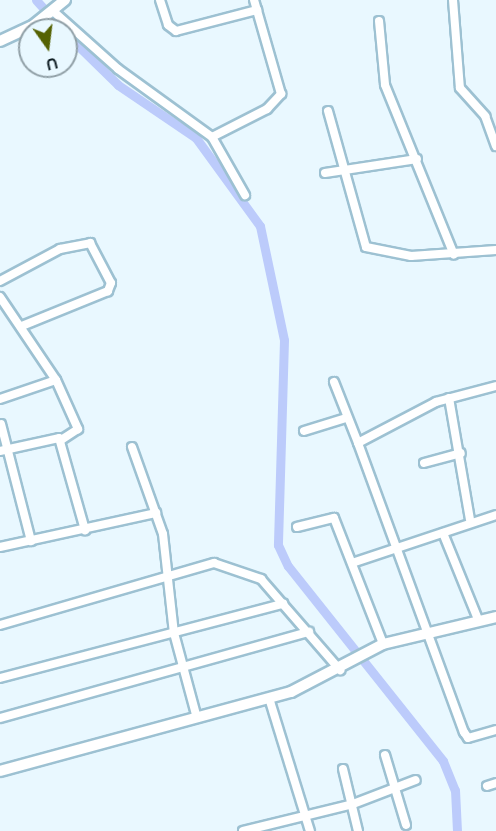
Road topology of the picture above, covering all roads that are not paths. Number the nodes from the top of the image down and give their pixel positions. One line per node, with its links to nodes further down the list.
1 (65, 0): 6 (street)
2 (159, 0): 5 (street)
3 (254, 0): 5 (street)
4 (453, 0): 11 (street)
5 (257, 10): 10 (street)
6 (54, 14): 8 (street); 10 (street)
7 (379, 21): 12 (street)
8 (0, 41)
9 (328, 111): 13 (street)
10 (212, 137): 15 (street)
11 (496, 146)
12 (417, 159): 13 (street); 17 (street)
13 (347, 171): 14 (street); 17 (street)
14 (325, 173)
15 (245, 195)
16 (496, 250): 17 (street)
17 (454, 255)
18 (0, 281): 20 (street)
19 (0, 297): 20 (street)
20 (22, 326): 21 (street)
21 (56, 380): 25 (street); 29 (street)
22 (334, 382): 26 (street)
23 (496, 387): 24 (street)
24 (449, 398): 30 (street); 33 (street)
25 (0, 399)
26 (346, 418): 28 (street); 30 (street)
27 (1, 423): 32 (street)
28 (304, 431)
29 (61, 440): 32 (street); 39 (street)
30 (358, 443): 43 (street)
31 (132, 447): 35 (street)
32 (4, 450): 41 (street)
33 (461, 453): 34 (street); 37 (street)
34 (424, 463)
35 (156, 513): 39 (street); 45 (street)
36 (496, 515): 37 (street)
37 (470, 519): 40 (street)
38 (297, 527): 44 (street)
39 (85, 530): 41 (street)
40 (442, 533): 43 (street); 48 (street)
41 (31, 541): 42 (street)
42 (0, 547)
43 (396, 550): 44 (street); 50 (street)
44 (352, 563): 53 (street)
45 (167, 575): 46 (street); 49 (street); 52 (street)
46 (283, 604): 51 (street); 52 (street)
47 (496, 616): 48 (street)
48 (478, 619): 50 (street)
49 (0, 625)
50 (427, 630): 53 (street); 60 (street)
51 (309, 632): 54 (street); 55 (street)
52 (174, 633): 55 (street); 56 (street)
53 (383, 644): 54 (street)
54 (343, 669): 57 (street)
55 (184, 670): 58 (street); 59 (street)
56 (0, 678)
57 (269, 698): 59 (street); 69 (street)
58 (0, 718)
59 (197, 718): 63 (street)
60 (496, 729)
61 (385, 755): 67 (street)
62 (343, 769): 68 (street)
63 (0, 771)
64 (416, 780): 67 (street)
65 (496, 783): 66 (street)
66 (487, 786)
67 (395, 789): 68 (street); 70 (street)
68 (353, 804): 69 (street); 73 (street)
69 (307, 817): 71 (street); 72 (street)
70 (406, 825)
71 (243, 831)
72 (310, 831)
73 (358, 831)

